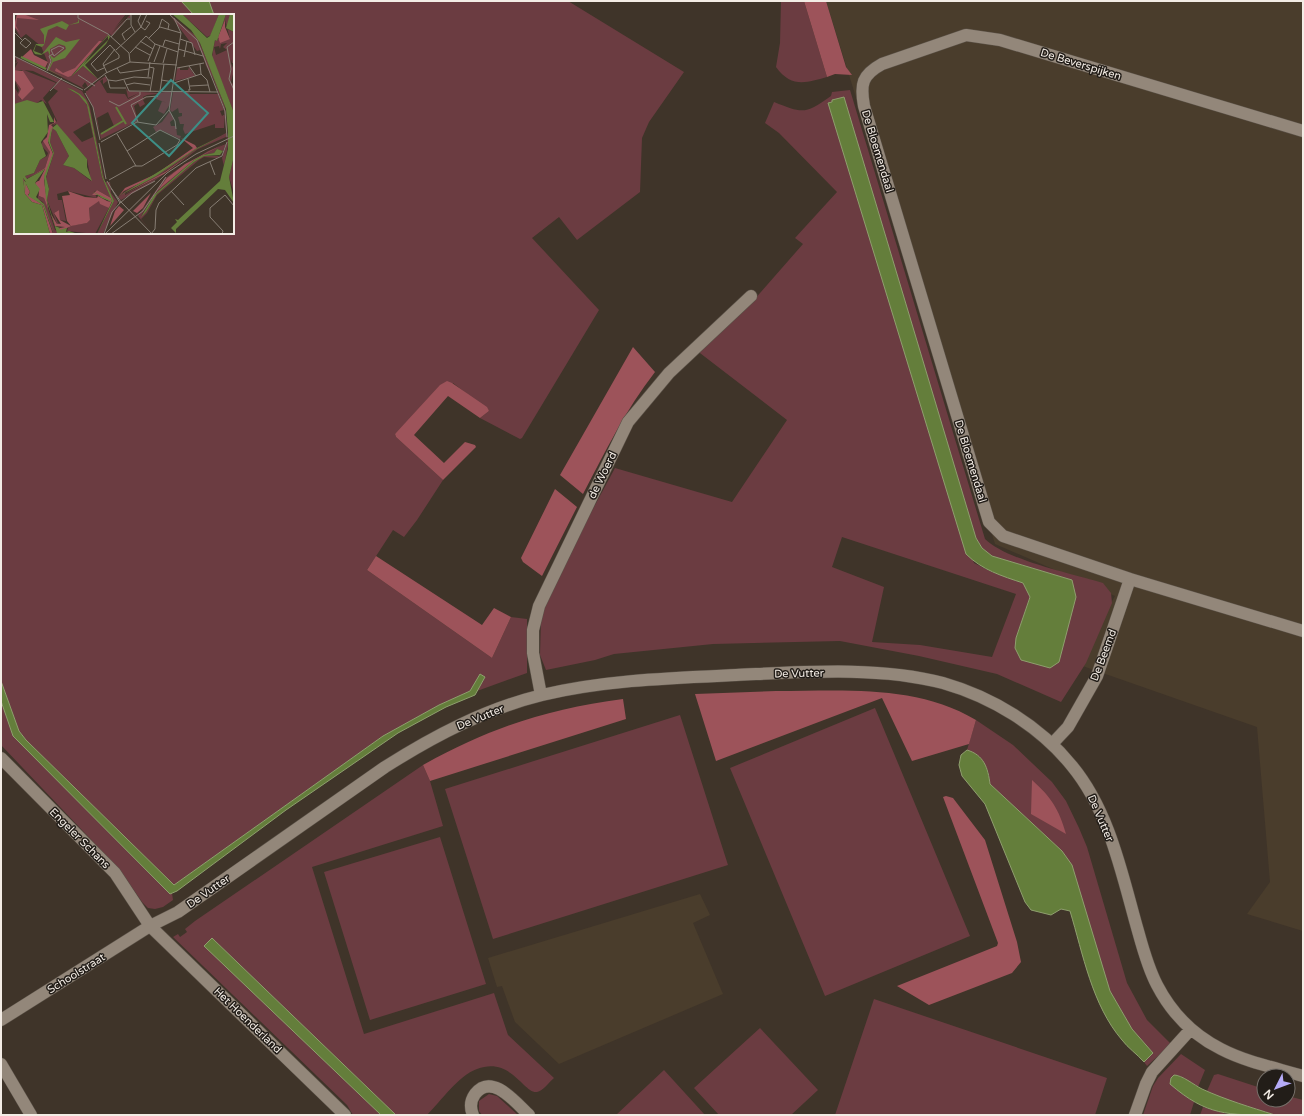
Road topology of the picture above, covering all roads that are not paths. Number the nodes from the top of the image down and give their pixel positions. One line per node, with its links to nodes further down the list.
1 (864, 80): 2 (street, De Beverspijken); 4 (street, De Bloemendaal)
2 (1303, 131)
3 (751, 296): 6 (street, de Woerd)
4 (1130, 579): 5 (street, De Bloemendaal); 7 (street, De Beemd)
5 (1303, 631)
6 (541, 695): 7 (street, De Vutter); 9 (street, De Vutter)
7 (1052, 744): 11 (street, De Vutter)
8 (1, 758): 9 (street, Engeler Schans)
9 (150, 926): 10 (street, Schoolstraat); 15 (street, Het Hoenderland)
10 (1, 1020)
11 (1191, 1030): 13 (street, De Vutter); 18 (street)
12 (1, 1064): 14 (street)
13 (1303, 1076)
14 (31, 1115)
15 (345, 1115)
16 (473, 1115): 17 (street)
17 (529, 1115)
18 (1135, 1115)

